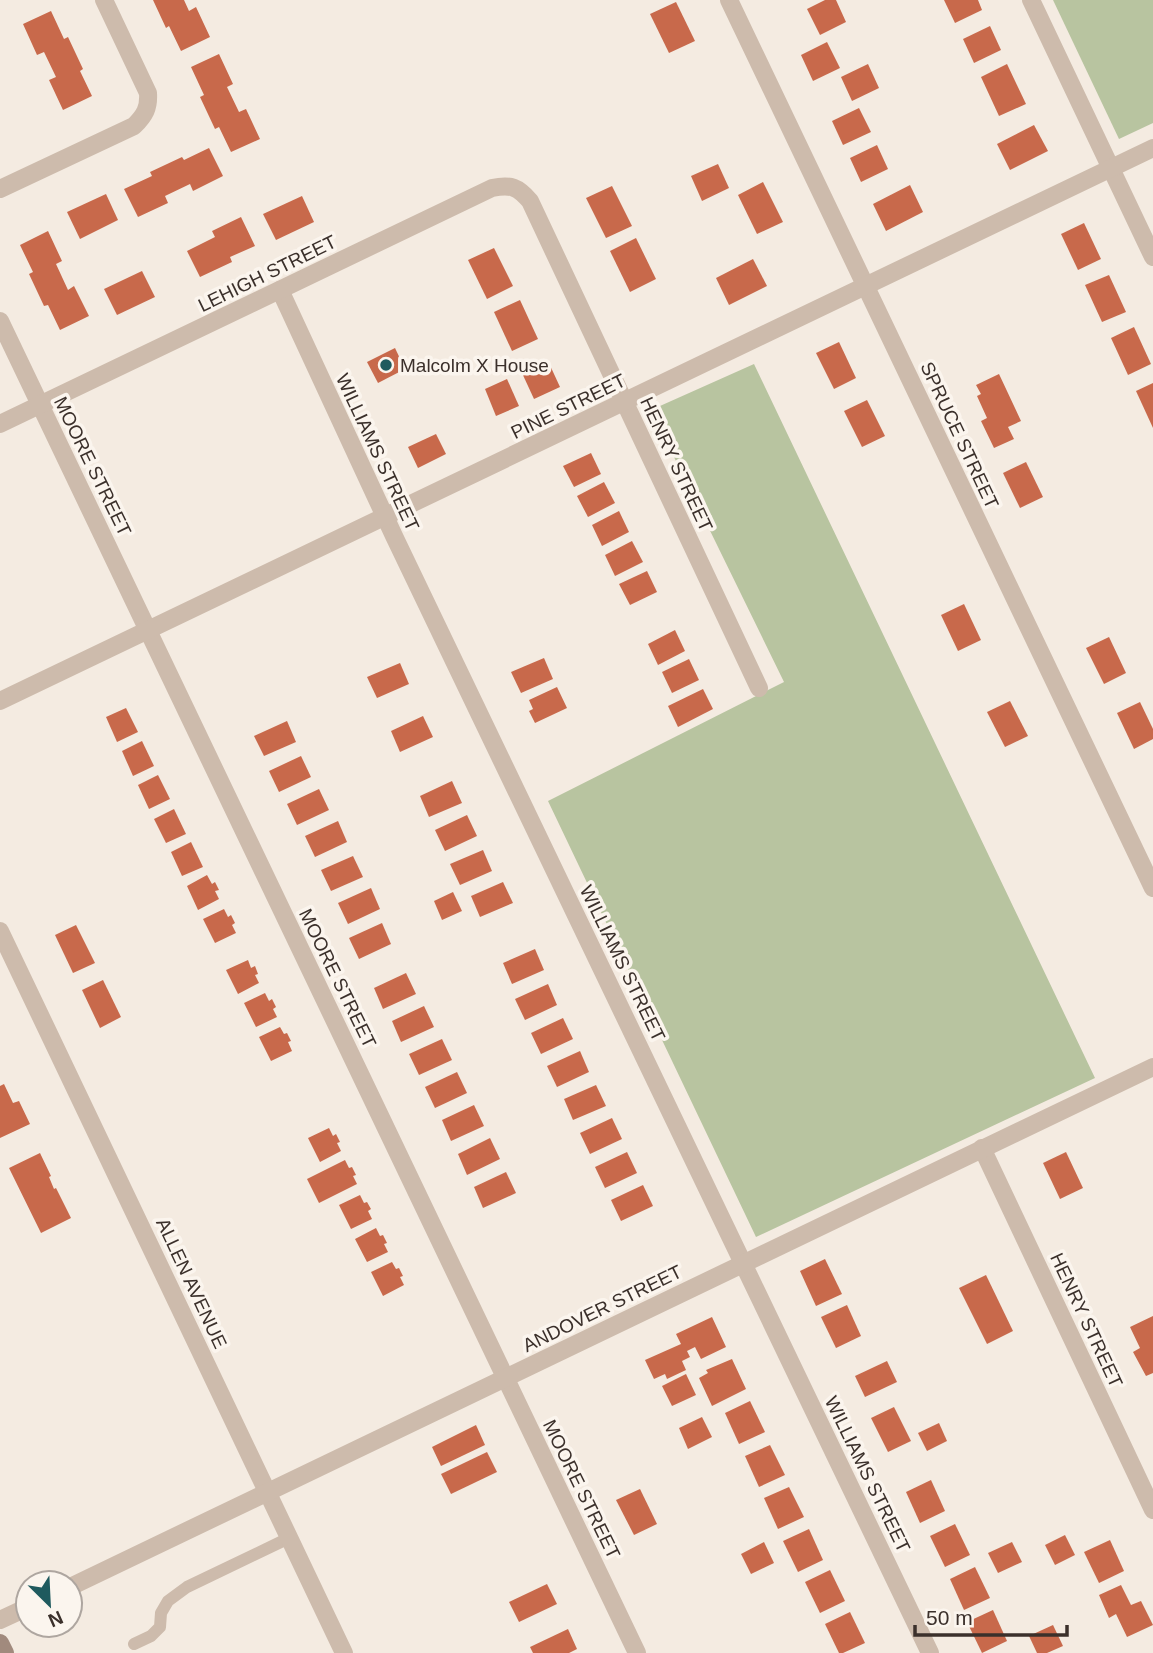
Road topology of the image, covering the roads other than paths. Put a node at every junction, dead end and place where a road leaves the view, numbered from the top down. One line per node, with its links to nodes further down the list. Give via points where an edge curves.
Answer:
1 (104, 0): 7 (street, via 148,93 144,116 134,125)
2 (729, 0): 9 (street, SPRUCE STREET)
3 (1031, 0): 5 (street)
4 (1153, 148): 5 (street, PINE STREET)
5 (1111, 168): 8 (street); 9 (street, PINE STREET)
6 (513, 187): 10 (street, LEHIGH STREET, via 492,188); 12 (street, HENRY STREET, via 530,201)
7 (0, 189)
8 (1153, 257)
9 (866, 286): 12 (street, PINE STREET); 19 (street, SPRUCE STREET)
10 (280, 290): 13 (street, LEHIGH STREET); 15 (street, WILLIAMS STREET)
11 (0, 321): 13 (street, MOORE STREET)
12 (625, 402): 15 (street, PINE STREET); 17 (street, HENRY STREET)
13 (41, 404): 14 (street, LEHIGH STREET); 16 (street, MOORE STREET)
14 (0, 424)
15 (385, 517): 16 (street, PINE STREET); 23 (street, WILLIAMS STREET)
16 (148, 630): 18 (street, PINE STREET); 24 (street, MOORE STREET)
17 (759, 688)
18 (0, 701)
19 (1153, 888)
20 (0, 931): 25 (street, ALLEN AVENUE)
21 (1153, 1067): 22 (street, ANDOVER STREET)
22 (982, 1148): 23 (street, ANDOVER STREET); 26 (street, HENRY STREET)
23 (744, 1263): 24 (street, ANDOVER STREET); 34 (street, WILLIAMS STREET)
24 (506, 1378): 25 (street, ANDOVER STREET); 33 (street, MOORE STREET)
25 (267, 1492): 27 (street, ALLEN AVENUE); 28 (street, ANDOVER STREET)
26 (1153, 1510)
27 (289, 1538): 30 (lane, via 187,1587 168,1601 160,1627); 32 (street, ALLEN AVENUE)
28 (84, 1580)
29 (0, 1643): 31 (main road)
30 (134, 1644)
31 (5, 1653)
32 (344, 1653)
33 (637, 1653)
34 (930, 1653)

